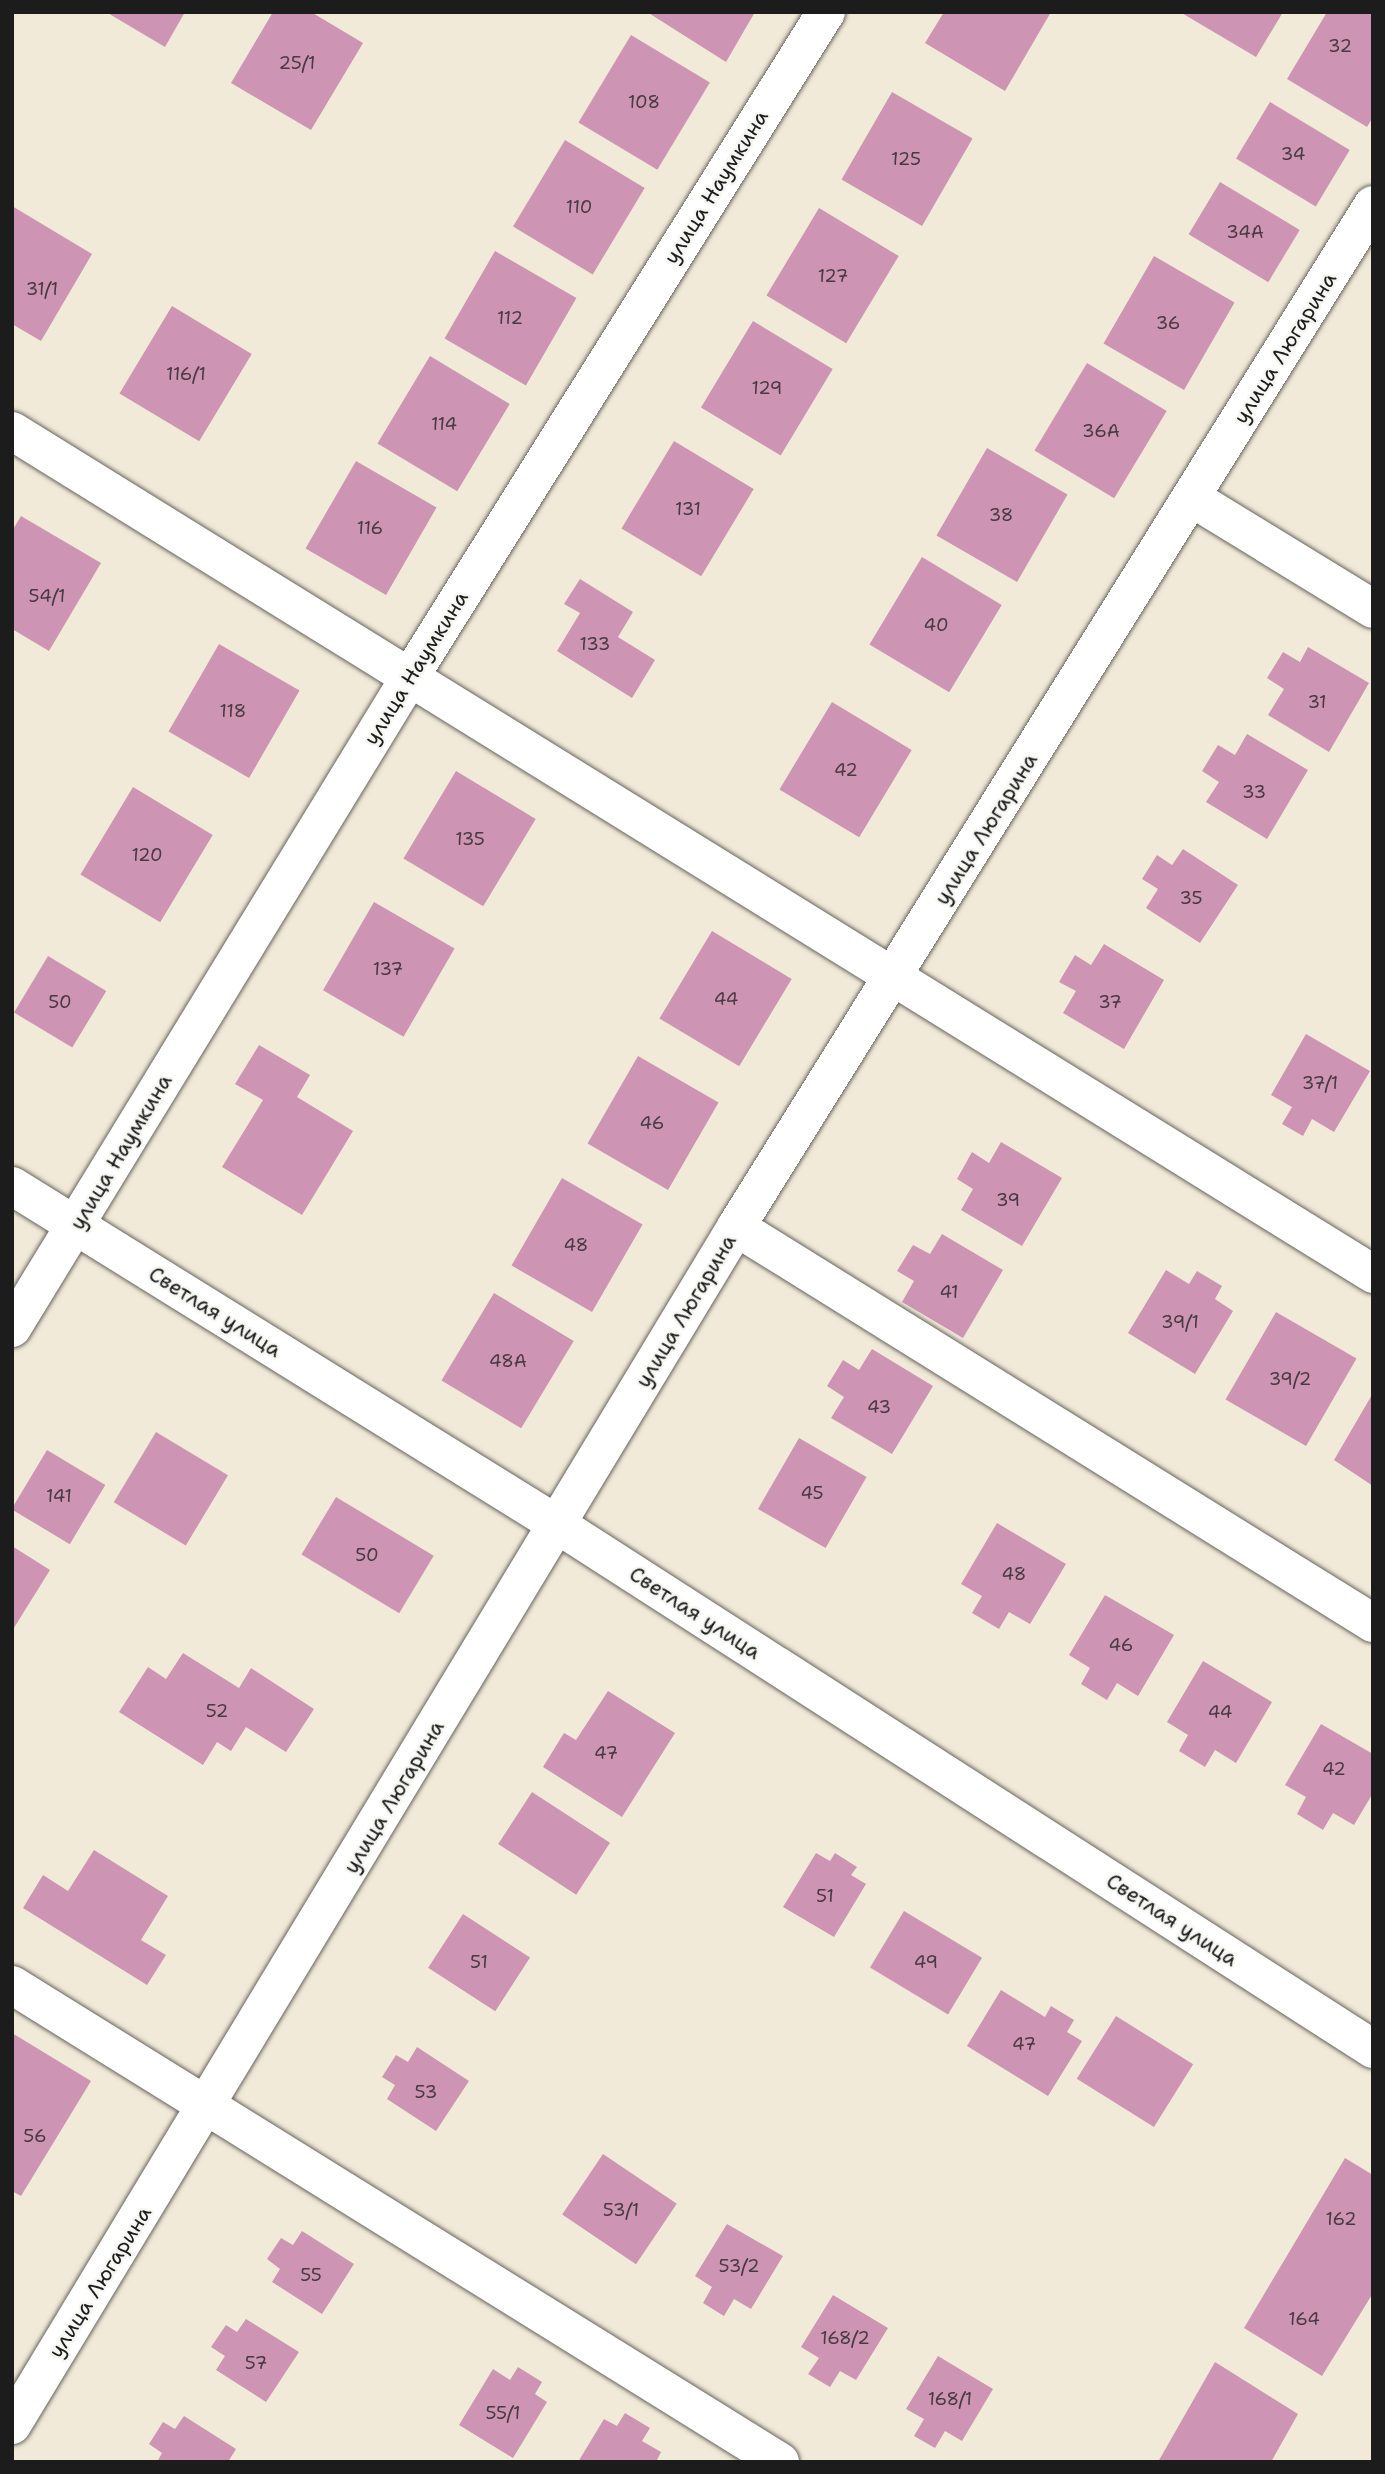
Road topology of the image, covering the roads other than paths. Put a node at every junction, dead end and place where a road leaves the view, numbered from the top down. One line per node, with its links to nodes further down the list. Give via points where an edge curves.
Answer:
1 (826, 12): 6 (street, улица Наумкина)
2 (1373, 205): 4 (street, улица Люгарина)
3 (12, 431): 6 (street)
4 (1192, 498): 5 (street); 7 (street, улица Люгарина)
5 (1373, 609)
6 (408, 680): 7 (street); 9 (street, улица Наумкина)
7 (894, 977): 10 (street, улица Люгарина); 11 (street)
8 (12, 1186): 9 (street, Светлая улица)
9 (76, 1226): 12 (street, улица Наумкина); 13 (street, Светлая улица)
10 (736, 1227): 13 (street, улица Люгарина); 14 (street)
11 (1373, 1274)
12 (12, 1328)
13 (558, 1525): 16 (street, Светлая улица); 17 (street, улица Люгарина)
14 (1373, 1623)
15 (12, 1985): 17 (street)
16 (1373, 2049)
17 (206, 2109): 18 (street, улица Люгарина); 19 (street)
18 (12, 2425)
19 (780, 2462)

